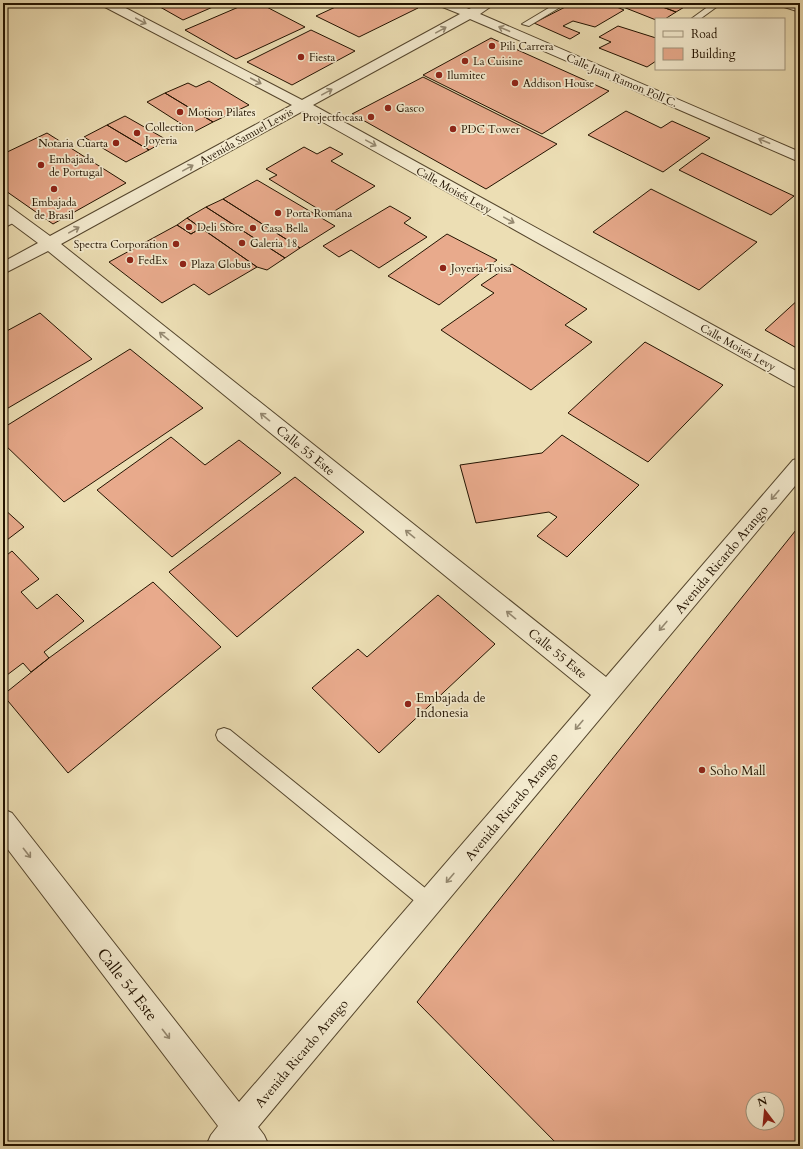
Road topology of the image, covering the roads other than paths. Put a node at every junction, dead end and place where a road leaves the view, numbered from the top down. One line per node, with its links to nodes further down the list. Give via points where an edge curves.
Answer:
1 (106, 3): 11 (street, Calle Moisés Levy, one-way to 11)
2 (444, 3): 8 (street, Calle Juan Ramon Poll C.)
3 (490, 3): 8 (street, Avenida Samuel Lewis)
4 (563, 3): 10 (lane)
5 (718, 3): 9 (lane)
6 (785, 3): 7 (street)
7 (800, 8)
8 (470, 14): 11 (street, Avenida Samuel Lewis, one-way to 8); 12 (street, Calle Juan Ramon Poll C., one-way to 8)
9 (696, 18)
10 (526, 24)
11 (302, 106): 14 (street, Avenida Samuel Lewis, one-way to 11); 16 (street, Calle Moisés Levy, one-way to 16)
12 (800, 157)
13 (7, 217): 14 (street, Calle 55 Este)
14 (50, 244): 15 (street, Avenida Samuel Lewis); 18 (street, Calle 55 Este, one-way to 14)
15 (3, 269)
16 (800, 381)
17 (800, 466): 18 (street, Avenida Ricardo Arango, one-way to 18)
18 (607, 693): 21 (street, Avenida Ricardo Arango, one-way to 21)
19 (224, 735): 21 (lane)
20 (3, 822): 22 (street, Calle 54 Este, one-way to 22)
21 (430, 902): 22 (street, Avenida Ricardo Arango)
22 (238, 1140)

